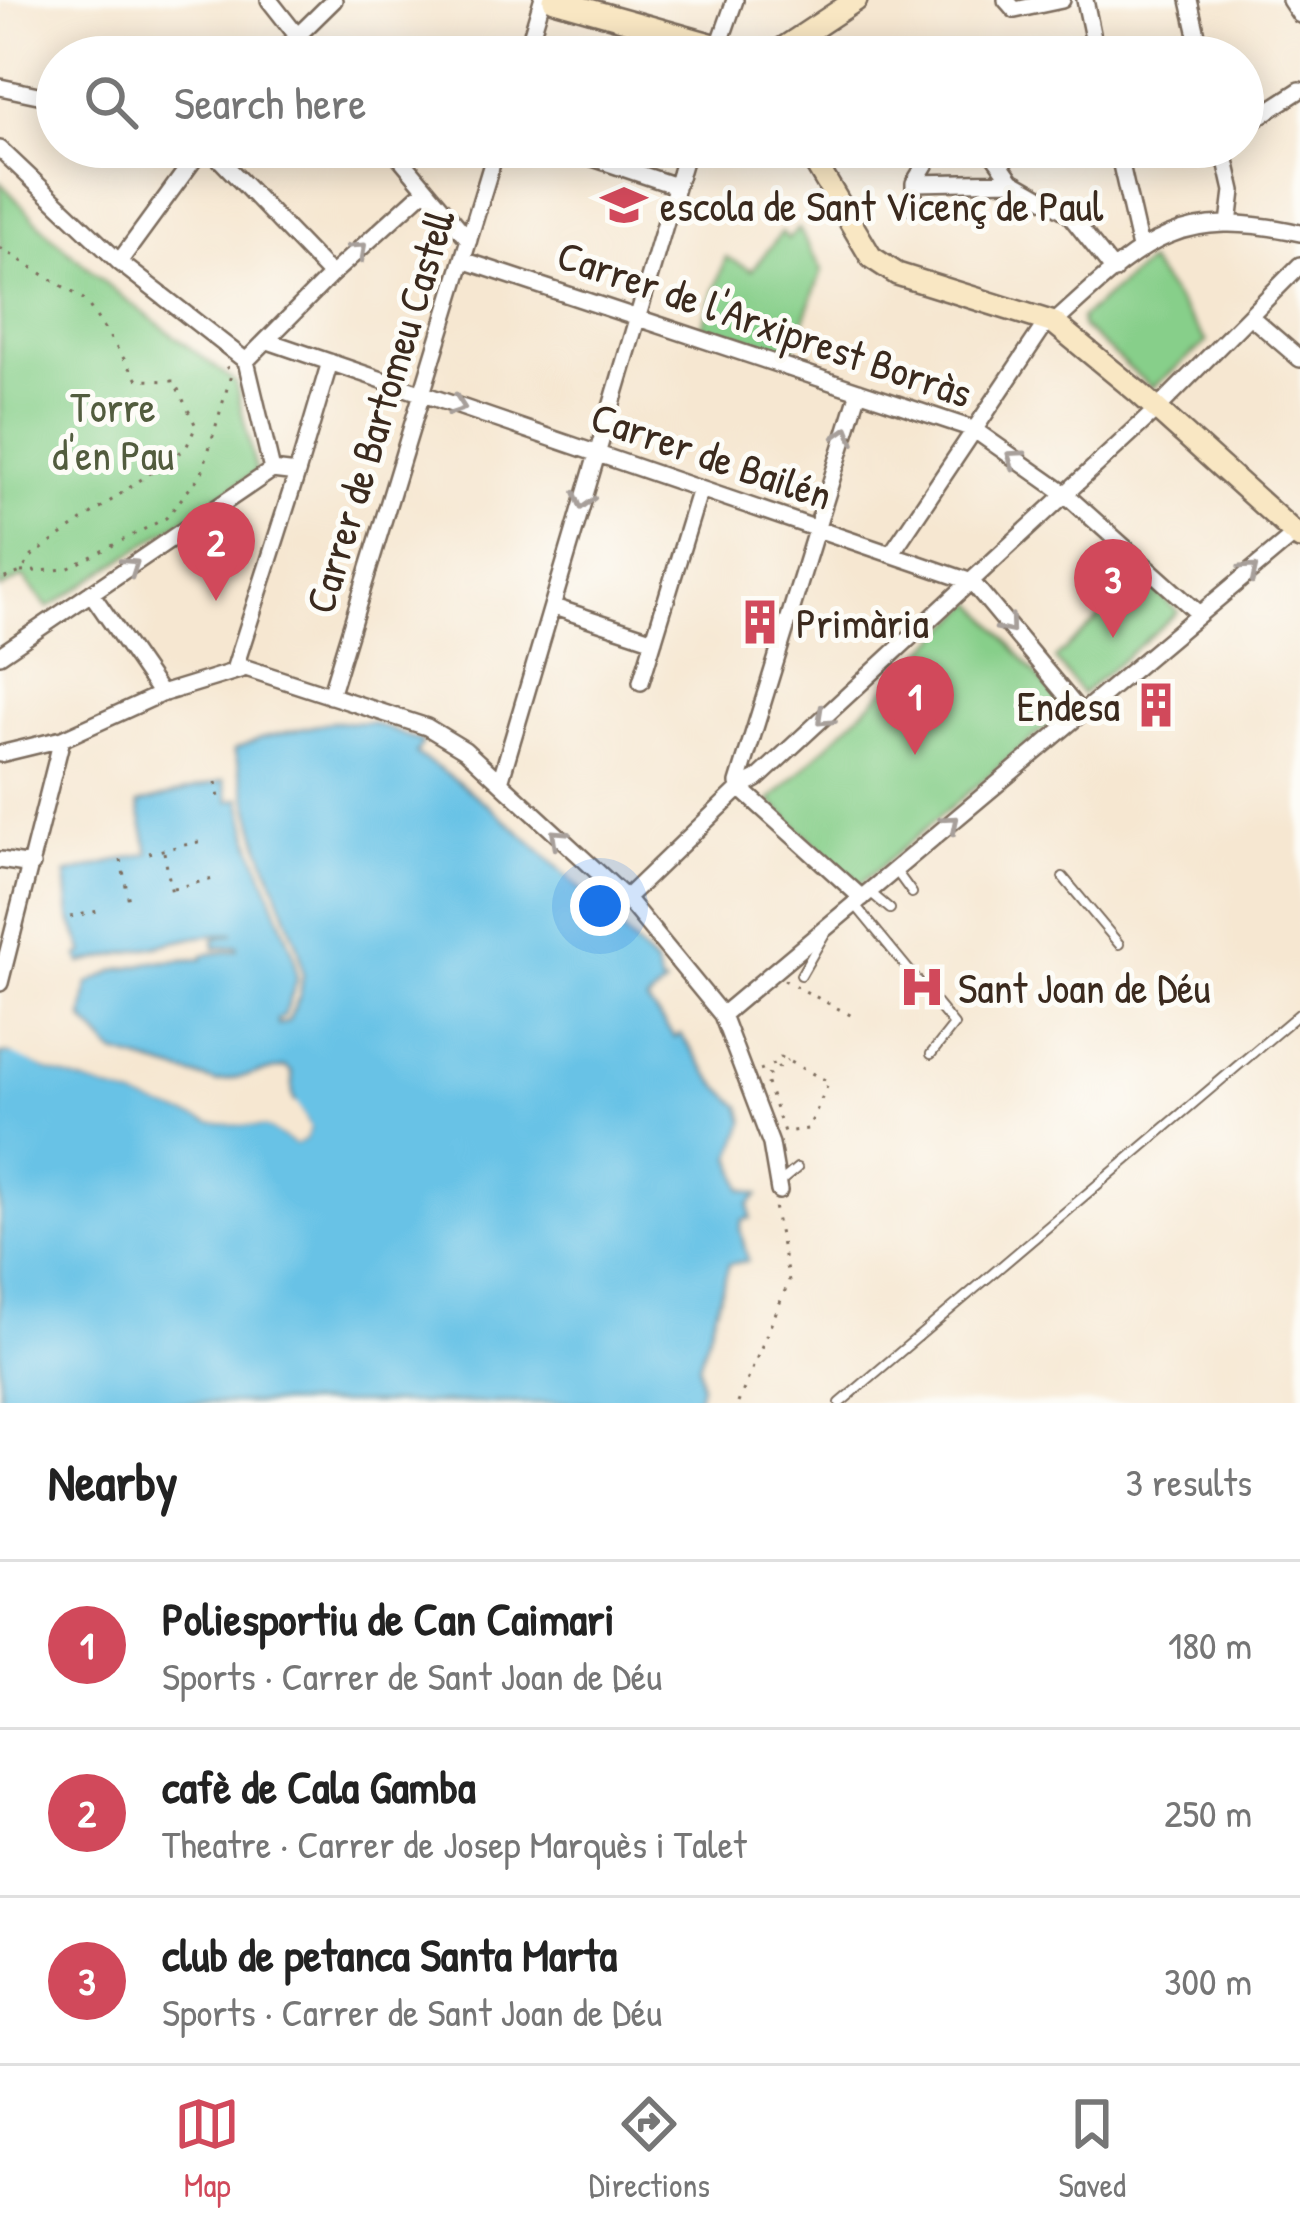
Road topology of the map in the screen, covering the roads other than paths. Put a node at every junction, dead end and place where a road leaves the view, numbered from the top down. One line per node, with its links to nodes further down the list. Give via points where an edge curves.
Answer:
1 (268, 0): 13 (street)
2 (334, 0): 14 (street)
3 (542, 0): 15 (street)
4 (554, 0): 16 (street)
5 (735, 0): 17 (street)
6 (856, 0): 18 (street)
7 (1006, 0): 8 (street, via 1015,10)
8 (1062, 0)
9 (1084, 0): 19 (street)
10 (1189, 0): 20 (street)
11 (1290, 0): 12 (street)
12 (1300, 14)
13 (295, 36)
14 (297, 36)
15 (531, 36)
16 (665, 36)
17 (723, 36)
18 (802, 36)
19 (1092, 36)
20 (1197, 36)
21 (0, 87): 23 (street)
22 (1300, 90): 24 (street)
23 (36, 95)
24 (1264, 114)
25 (0, 149): 47 (street)
26 (189, 168): 47 (street)
27 (226, 168): 50 (street)
28 (408, 168): 40 (street)
29 (491, 168): 44 (street, Carrer de Bartomeu Castell)
30 (622, 168): 39 (street)
31 (682, 168): 39 (street)
32 (818, 168): 53 (street, via 871,257 897,274)
33 (924, 168): 38 (street)
34 (1003, 168): 37 (street)
35 (1122, 168): 45 (street)
36 (1228, 168): 42 (street)
37 (1012, 181): 38 (street); 49 (street, via 1068,213)
38 (914, 183): 41 (street)
39 (676, 186): 52 (street)
40 (426, 189): 44 (street); 50 (street, one-way to 40)
41 (914, 208)
42 (1229, 224): 43 (street); 45 (street, via 1177,230)
43 (1300, 232)
44 (469, 240): 46 (street, Carrer de Bartomeu Castell)
45 (1140, 248): 49 (street)
46 (463, 260): 52 (street, Carrer de l'Arxiprest Borràs); 59 (street, Carrer de Bartomeu Castell)
47 (119, 262): 55 (street)
48 (1300, 266): 51 (street)
49 (1114, 271): 53 (street)
50 (332, 275): 54 (street)
51 (1250, 316): 56 (street); 60 (street)
52 (637, 317): 58 (street, Carrer de l'Arxiprest Borràs); 62 (street)
53 (1051, 322): 60 (street); 61 (street)
54 (268, 341): 55 (street); 57 (street, Carrer de Bailén)
55 (240, 356): 63 (street)
56 (1300, 359)
57 (330, 362): 59 (street, Carrer de Bailén); 64 (street)
58 (859, 391): 61 (street, Carrer de l'Arxiprest Borràs); 67 (street, one-way to 58)
59 (422, 394): 62 (street, Carrer de Bailén, one-way to 62); 79 (street, Carrer de Bartomeu Castell)
60 (1156, 410): 66 (street); 68 (street)
61 (973, 429): 66 (street, Carrer de l'Arxiprest Borràs, one-way to 61); 69 (street)
62 (597, 454): 65 (street, Carrer de Bailén); 72 (street, one-way to 72)
63 (272, 470): 64 (street); 71 (street, one-way to 63)
64 (297, 472): 76 (street)
65 (700, 489): 67 (street, Carrer de Bailén); 74 (street)
66 (1064, 494): 70 (street); 73 (street, Carrer de l'Arxiprest Borràs)
67 (816, 529): 69 (street, Carrer de Bailén); 84 (street)
68 (1297, 536): 73 (street, one-way to 68)
69 (891, 554): 70 (street, Carrer de Bailén)
70 (972, 582): 80 (street, one-way to 80); 84 (street, one-way to 84)
71 (91, 593): 75 (street); 78 (street)
72 (554, 607): 74 (street); 83 (street)
73 (1199, 614): 80 (street)
74 (654, 640): 77 (street)
75 (0, 656)
76 (234, 670): 78 (street); 79 (street)
77 (641, 682)
78 (161, 694): 81 (street)
79 (330, 696): 83 (street, via 427,727)
80 (1081, 713): 87 (street, one-way to 80)
81 (62, 739): 82 (street); 86 (street)
82 (0, 754)
83 (500, 782): 90 (street, one-way to 83)
84 (740, 788): 90 (street); 91 (street)
85 (0, 860): 86 (street)
86 (32, 865): 95 (street)
87 (895, 870): 89 (lane); 91 (street)
88 (1063, 877): 94 (lane)
89 (912, 893)
90 (626, 898): 99 (street)
91 (862, 898): 92 (lane); 93 (street); 100 (lane, via 954,1024)
92 (890, 908)
93 (829, 926): 96 (lane); 99 (street)
94 (1119, 944)
95 (3, 955): 97 (street)
96 (801, 975)
97 (0, 983)
98 (1300, 1013): 103 (lane)
99 (722, 1015): 102 (street, via 771,1144)
100 (931, 1054)
101 (797, 1168): 102 (lane)
102 (777, 1192)
103 (840, 1403)

